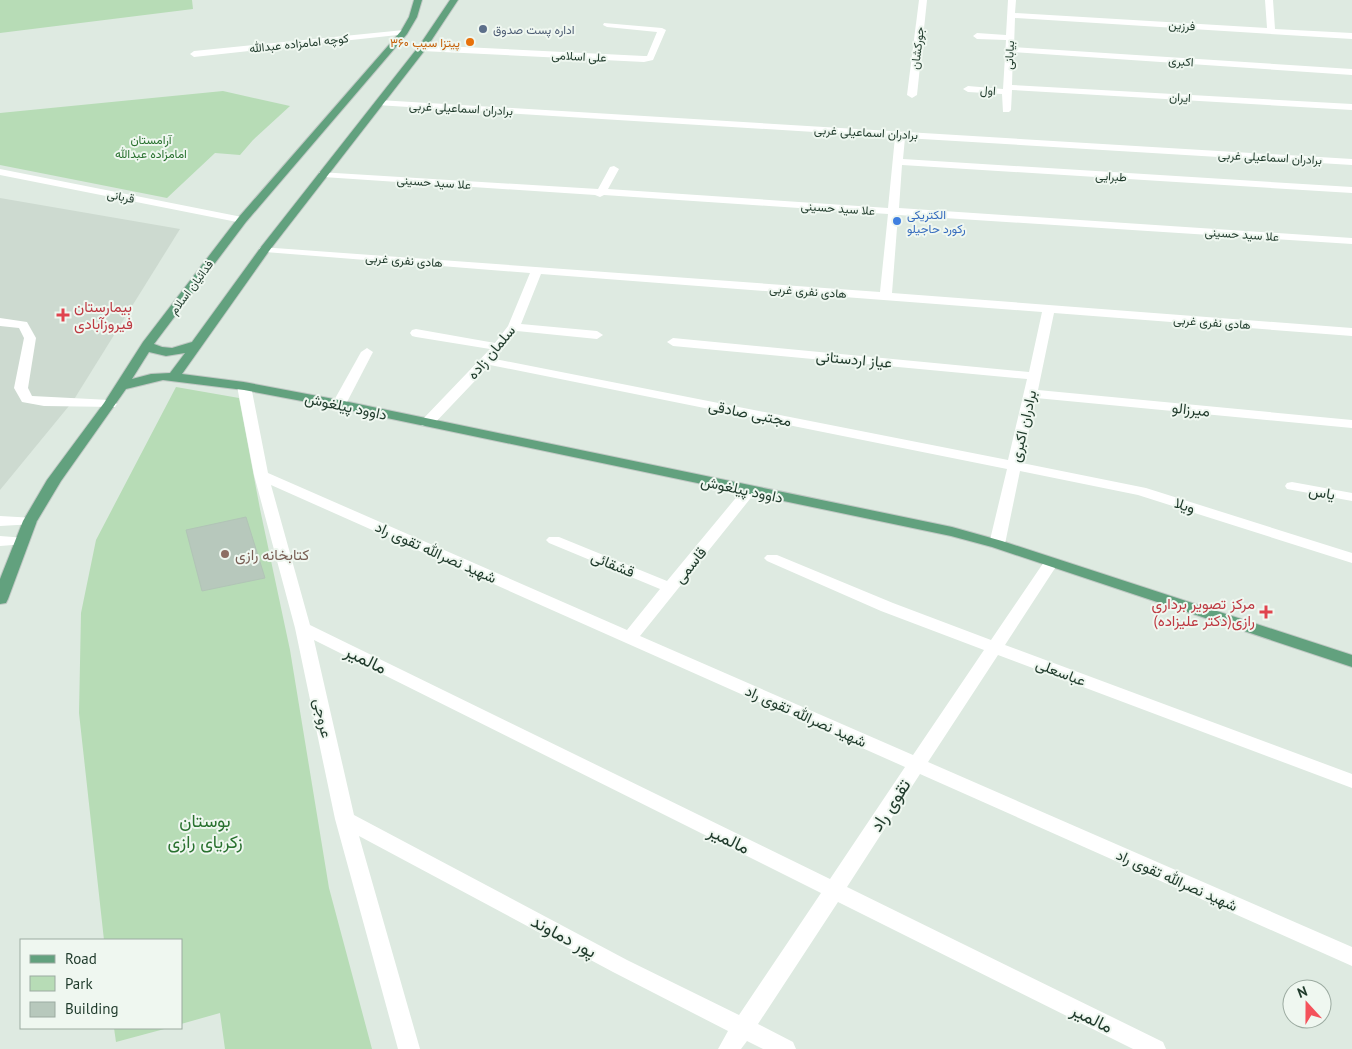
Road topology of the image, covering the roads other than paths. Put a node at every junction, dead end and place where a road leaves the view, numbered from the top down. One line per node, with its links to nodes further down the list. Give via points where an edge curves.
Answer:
1 (418, 0): 9 (main road, فدائیان اسلام)
2 (454, 0): 13 (main road)
3 (923, 0): 19 (street, جورکشان)
4 (1012, 0): 6 (street, بیابانی)
5 (1269, 0): 8 (street)
6 (1011, 15): 8 (street, فرزین); 12 (street, بیابانی)
7 (607, 25): 13 (street, علی اسلامی, via 662,30 648,59)
8 (1271, 31): 11 (street, فرزین)
9 (404, 32): 15 (street, کوچه امامزاده عبدالله); 32 (main road, فدائیان اسلام)
10 (977, 36): 12 (street)
11 (1352, 36)
12 (1010, 38): 14 (street, بیابانی)
13 (422, 48): 20 (main road)
14 (1010, 50): 16 (street, اکبری); 18 (street, بیابانی)
15 (194, 54)
16 (1352, 72)
17 (968, 89): 18 (street, اول)
18 (1007, 89): 21 (street, ایران); 22 (street, بیابانی)
19 (912, 95)
20 (379, 103): 23 (street, برادران اسماعیلی غربی); 28 (main road)
21 (1352, 107)
22 (1006, 110)
23 (900, 134): 24 (street); 25 (street, برادران اسماعیلی غربی)
24 (899, 162): 29 (street, طبرایی); 31 (street)
25 (1352, 162)
26 (614, 169): 30 (street)
27 (0, 172): 32 (street, قربانی)
28 (323, 174): 30 (street, علا سید حسینی); 34 (main road)
29 (1352, 190)
30 (600, 194): 31 (street, علا سید حسینی)
31 (893, 212): 33 (street, علا سید حسینی); 36 (street)
32 (242, 220): 44 (main road, فدائیان اسلام)
33 (1352, 241)
34 (264, 249): 35 (street, هادی نفری غربی); 45 (main road)
35 (537, 270): 36 (street, هادی نفری غربی); 39 (street, سلمان زاده)
36 (886, 296): 37 (street, هادی نفری غربی)
37 (1050, 309): 40 (street, هادی نفری غربی); 49 (street, برادران اکبری)
38 (0, 322): 54 (street, via 23,325 30,338 21,388 27,399)
39 (514, 327): 42 (street); 46 (street, سلمان زاده)
40 (1352, 332)
41 (416, 333): 46 (street)
42 (597, 335)
43 (673, 342): 49 (street, عیاز اردستانی)
44 (147, 344): 45 (main road, via 155,350 167,352); 52 (main road, فدائیان اسلام)
45 (197, 344): 50 (main road)
46 (498, 347): 48 (street, سلمان زاده)
47 (367, 352): 55 (street)
48 (486, 361): 56 (street, سلمان زاده); 58 (street, مجتبی صادقی)
49 (1034, 376): 53 (street, برادران اکبری)
50 (174, 377): 51 (main road, داوود پیلغوش); 52 (main road, داوود پیلغوش, via 151,378)
51 (244, 386): 55 (main road, داوود پیلغوش); 59 (street, عروجی)
52 (120, 387): 54 (main road, فدائیان اسلام)
53 (1030, 393): 57 (street, میرزالو); 58 (street, برادران اکبری)
54 (110, 404): 64 (main road, فدائیان اسلام, via 54,480)
55 (339, 404): 56 (main road, داوود پیلغوش)
56 (427, 423): 61 (main road, داوود پیلغوش)
57 (1352, 424)
58 (1014, 466): 68 (street, برادران اکبری); 70 (street, ویلا, via 1141,491)
59 (261, 475): 74 (street, عروجی); 75 (street, شهید نصرالله تقوی راد)
60 (1292, 486): 62 (street, یاس)
61 (749, 491): 68 (main road, داوود پیلغوش); 72 (street, قاسمی)
62 (1352, 497)
63 (0, 521): 64 (street)
64 (30, 521): 67 (main road, فدائیان اسلام)
65 (554, 540): 72 (street, قشقائی)
66 (0, 541): 67 (street)
67 (21, 541): 73 (main road, فدائیان اسلام)
68 (997, 544): 71 (main road, داوود پیلغوش)
69 (772, 558): 76 (street, عباسعلی, via 887,607)
70 (1352, 558)
71 (1051, 562): 76 (street, تقوی راد); 77 (main road, داوود پیلغوش)
72 (671, 588): 75 (street, قاسمی)
73 (0, 600)
74 (303, 628): 80 (street, عروجی); 81 (street, مالمیر)
75 (629, 638): 78 (street, شهید نصرالله تقوی راد)
76 (995, 647): 78 (street, تقوی راد); 79 (street, عباسعلی)
77 (1352, 661)
78 (917, 765): 81 (street, تقوی راد); 82 (street, شهید نصرالله تقوی راد)
79 (1352, 781)
80 (345, 819): 83 (street, پور دماوند, via 620,966); 84 (street, عروجی)
81 (834, 890): 83 (street, تقوی راد); 87 (street, مالمیر)
82 (1352, 957)
83 (743, 1027): 85 (street, تقوی راد); 86 (street, پور دماوند)
84 (409, 1049)
85 (729, 1049)
86 (785, 1049)
87 (1155, 1049)

